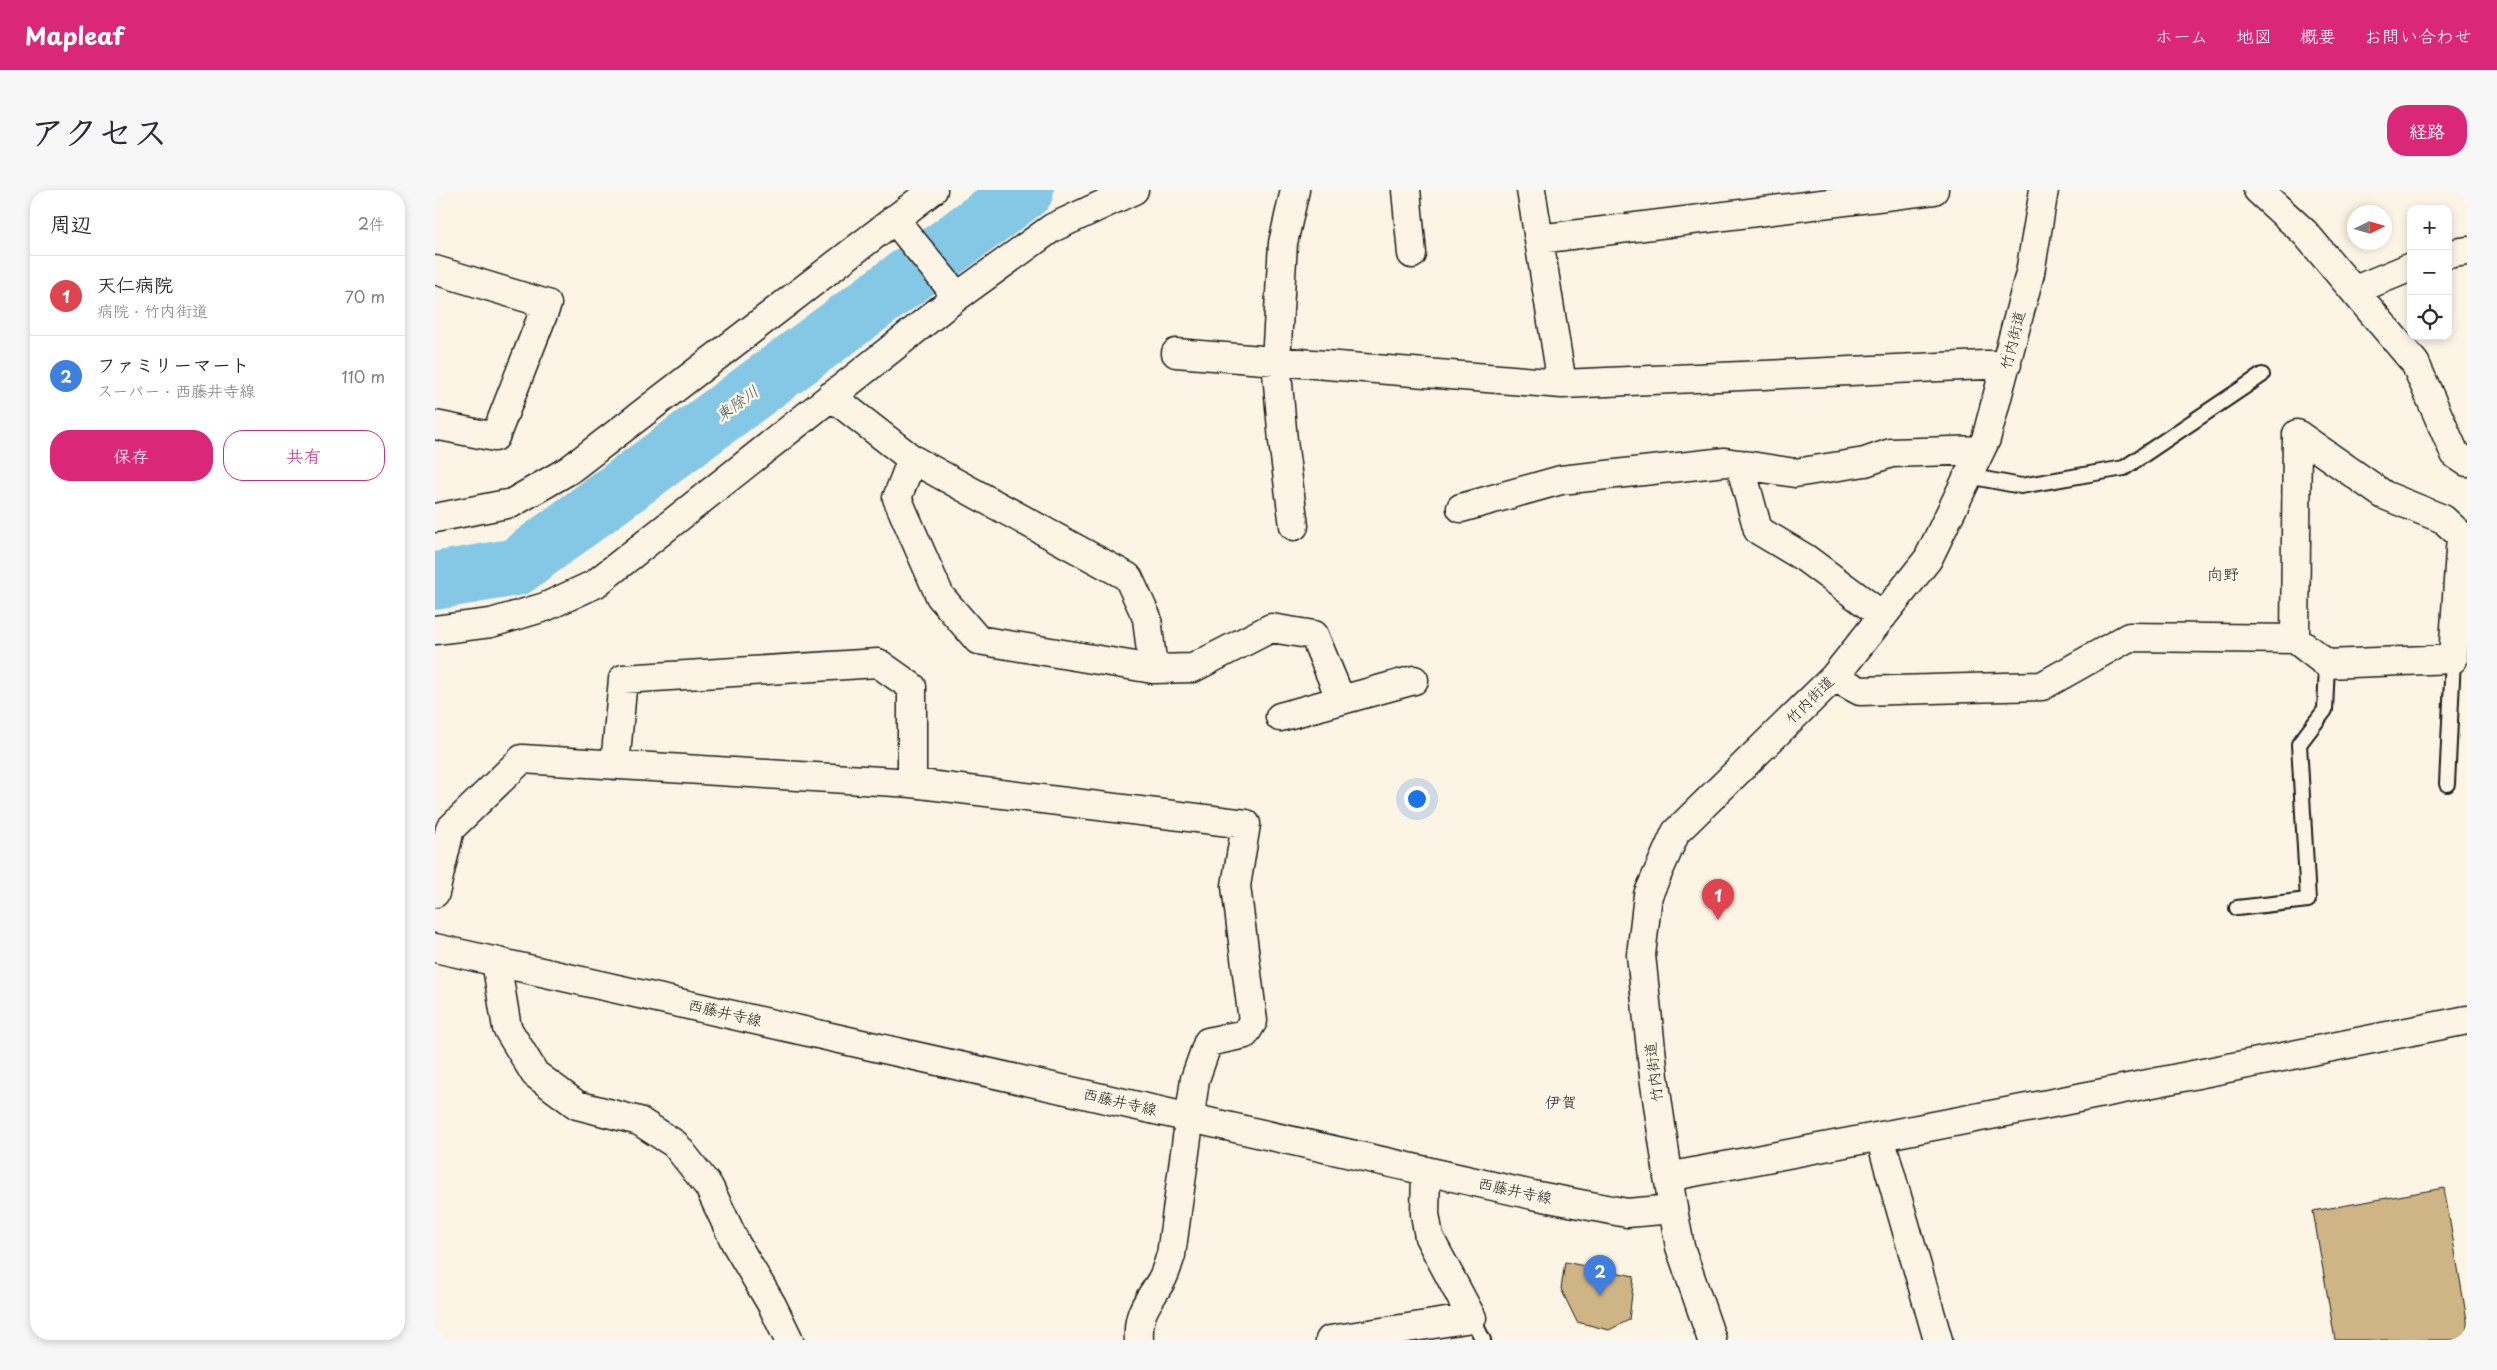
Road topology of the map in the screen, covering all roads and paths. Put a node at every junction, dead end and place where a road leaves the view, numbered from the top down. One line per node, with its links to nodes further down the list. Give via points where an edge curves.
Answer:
1 (933, 190): 9 (street)
2 (1134, 190): 17 (street, via 1052,228)
3 (1295, 190): 19 (street, via 1283,243)
4 (1406, 190): 12 (street)
5 (1531, 190): 10 (street)
6 (1934, 190): 10 (street)
7 (2044, 190): 20 (street, 竹内街道, via 2030,273)
8 (2258, 190): 16 (street, via 2305,233)
9 (899, 225): 17 (street); 31 (street, via 569,470 512,503)
10 (1539, 239): 22 (street)
11 (2467, 252): 13 (street)
12 (1412, 254)
13 (2452, 254)
14 (2407, 269): 16 (street)
15 (435, 270): 24 (street, via 547,304 495,436)
16 (2355, 290): 27 (street, via 2415,363 2455,454)
17 (951, 292): 23 (street)
18 (1176, 352): 19 (street)
19 (1276, 362): 22 (street); 32 (street)
20 (2007, 364): 22 (street); 25 (street, 竹内街道)
21 (2262, 375): 29 (lane, via 2124,468 2021,486)
22 (1562, 384)
23 (831, 396): 26 (street); 35 (street, via 595,584 545,607 500,620)
24 (435, 425)
25 (1980, 450): 28 (street, via 1891,453 1865,462 1795,473); 29 (street, 竹内街道)
26 (912, 459): 39 (street, via 1128,578 1147,618); 39 (street, via 897,498 940,596 978,640)
27 (2467, 462)
28 (1740, 464): 30 (street, via 1725,462 1561,480); 34 (street, via 1758,530 1805,558)
29 (1968, 476): 34 (street, 竹内街道, via 1928,559)
30 (1461, 508)
31 (435, 518)
32 (1294, 526)
33 (2464, 538): 36 (street, via 2443,519 2384,495 2297,434); 37 (street)
34 (1883, 616): 40 (street, 竹内街道)
35 (435, 630)
36 (2295, 639): 38 (street); 40 (street, via 2129,637 2042,686 1860,691)
37 (2453, 659): 38 (street); 46 (lane)
38 (2327, 664): 48 (lane, via 2325,710 2299,744 2307,900)
39 (1153, 668): 42 (street, via 1193,668 1271,628 1280,629 1314,635)
40 (1834, 677): 55 (street, 竹内街道, via 1675,832 1648,895 1641,956 1653,1078)
41 (1414, 680): 42 (street)
42 (1341, 700): 43 (street)
43 (1280, 717)
44 (615, 764): 45 (street); 45 (street, via 623,679 878,663 912,687); 47 (street, via 522,759 450,829)
45 (912, 783): 52 (street, via 1246,824 1236,886 1253,1020 1245,1034 1209,1042 1195,1079)
46 (2447, 784)
47 (435, 893)
48 (2237, 908)
49 (435, 948): 50 (street, 西藤井寺線)
50 (496, 962): 52 (street, 西藤井寺線); 58 (street, via 507,1028 535,1074 577,1105 639,1121 675,1144 709,1187)
51 (2467, 1020): 53 (street)
52 (1190, 1118): 54 (street, 西藤井寺線); 59 (street, via 1171,1255 1162,1280 1146,1302 1138,1326)
53 (1881, 1137): 55 (street); 62 (street)
54 (1426, 1171): 56 (street, 西藤井寺線, via 1627,1213); 57 (street, via 1425,1214 1429,1238)
55 (1668, 1178): 56 (street, 竹内街道)
56 (1673, 1209): 61 (street, via 1680,1247)
57 (1478, 1329): 60 (street)
58 (789, 1340)
59 (1139, 1340)
60 (1330, 1340)
61 (1712, 1340)
62 (1938, 1340)

